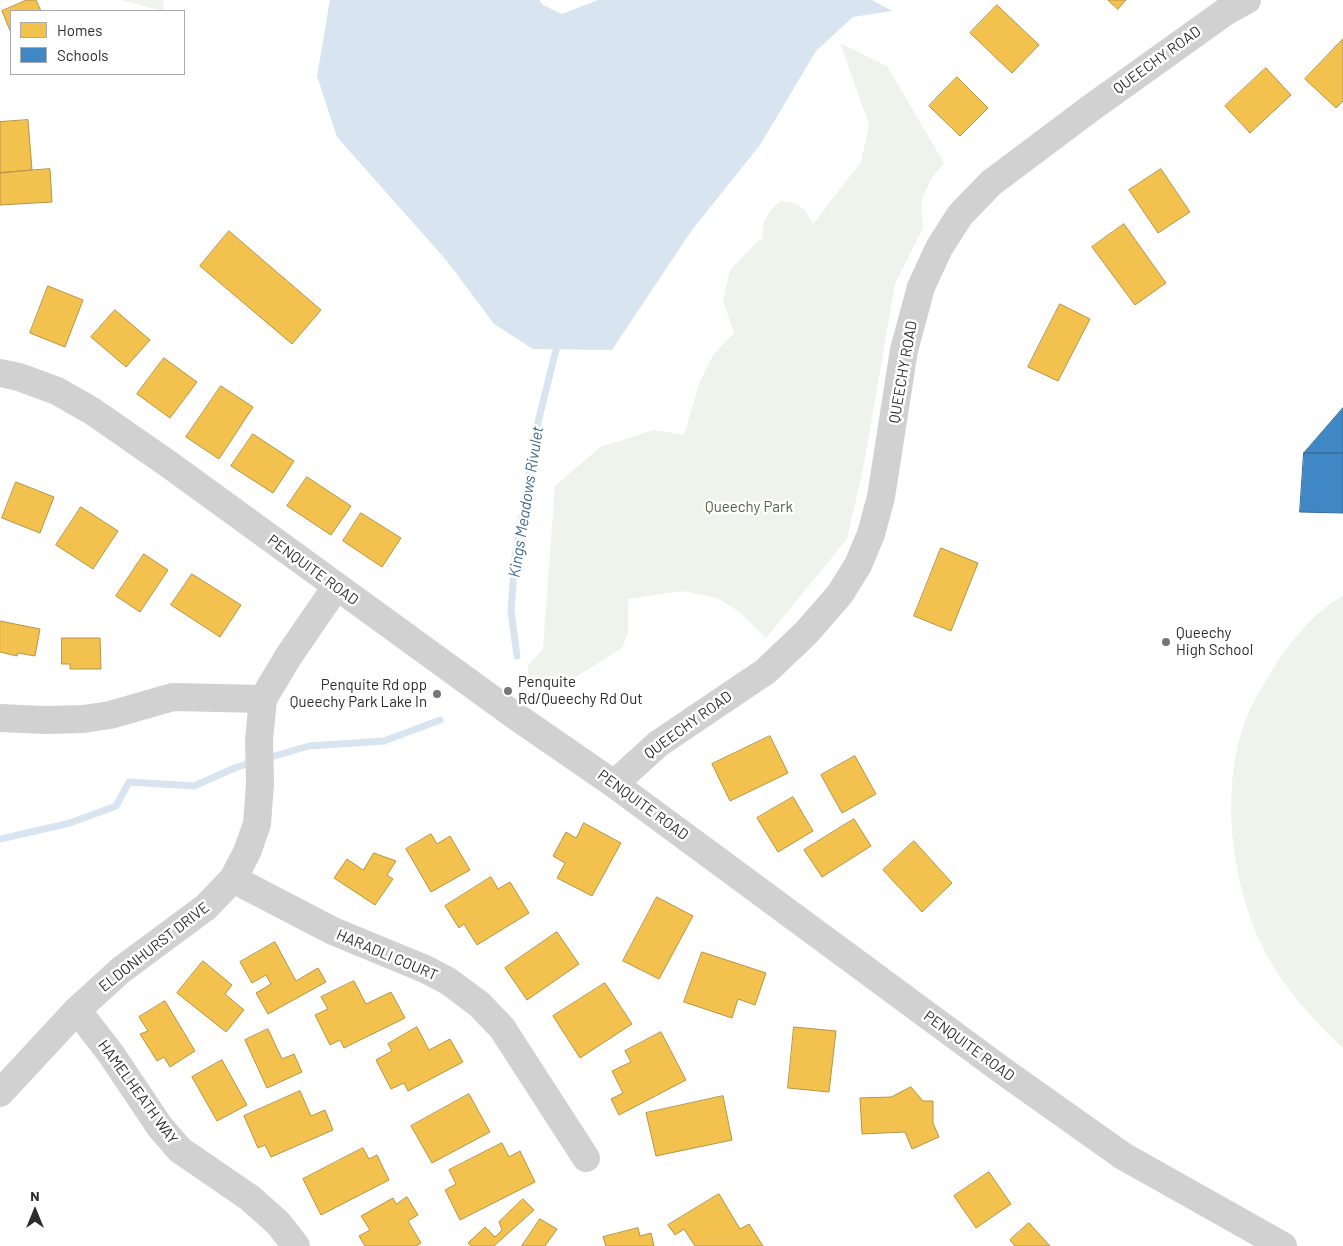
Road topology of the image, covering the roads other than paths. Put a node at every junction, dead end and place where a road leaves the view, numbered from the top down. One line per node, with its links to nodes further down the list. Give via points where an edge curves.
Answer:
1 (1247, 0): 6 (street, QUEECHY ROAD, via 1225,12 1090,108 991,183 960,215 939,248 921,287 904,350 881,497 858,565 840,594 806,633 766,670 658,744)
2 (0, 373): 3 (street, PENQUITE ROAD, via 57,391 92,411)
3 (336, 587): 4 (street, ELDONHURST DRIVE); 6 (street, PENQUITE ROAD)
4 (263, 699): 5 (street, via 173,697 84,719); 7 (street, ELDONHURST DRIVE, via 256,824)
5 (0, 718)
6 (614, 784): 12 (street, PENQUITE ROAD, via 1123,1156)
7 (233, 879): 8 (street, ELDONHURST DRIVE, via 206,908 121,970); 10 (street, HARADLI COURT, via 333,932 425,969 479,1004 502,1028)
8 (77, 1010): 9 (street, ELDONHURST DRIVE); 11 (street, HAMELHEATH WAY, via 180,1150 250,1198 278,1223)
9 (0, 1093)
10 (586, 1158)
11 (296, 1246)
12 (1283, 1246)

